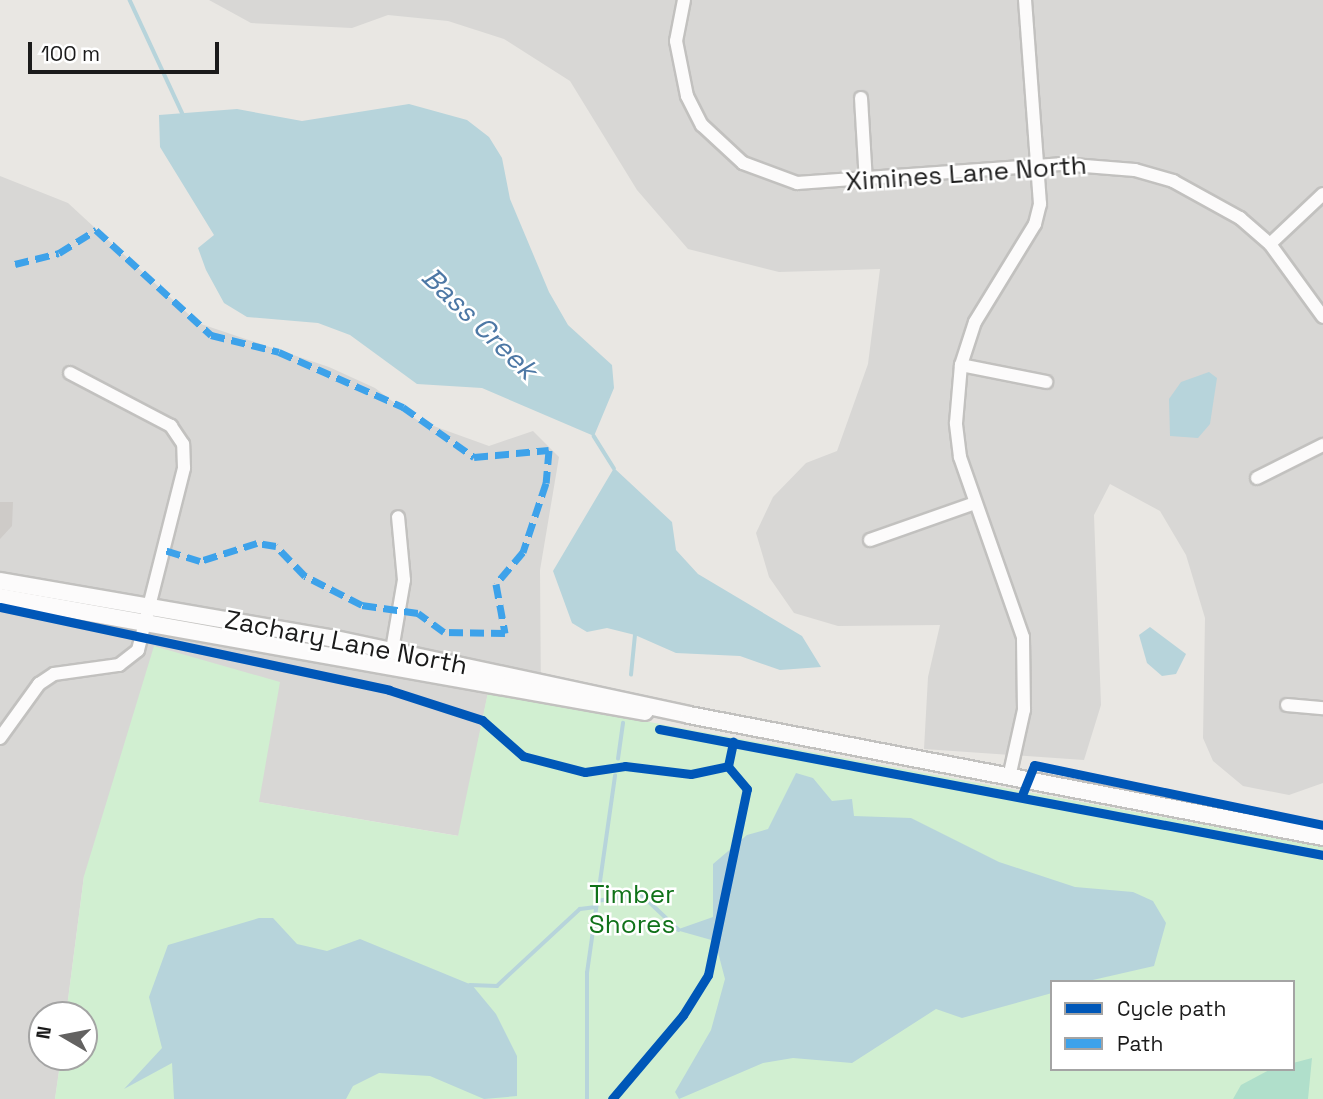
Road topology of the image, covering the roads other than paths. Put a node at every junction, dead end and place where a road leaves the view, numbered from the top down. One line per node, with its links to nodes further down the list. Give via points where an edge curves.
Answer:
1 (684, 0): 5 (street, Ximines Lane North, via 676,41 687,96 729,155 797,183)
2 (1025, 0): 4 (street)
3 (861, 98): 5 (street)
4 (1041, 166): 5 (street, Ximines Lane North); 7 (street, Ximines Lane North, via 1097,164 1173,181); 9 (street, via 1035,224 989,293)
5 (866, 181)
6 (1323, 194): 7 (street)
7 (1270, 244): 8 (street, Ximines Lane North)
8 (1323, 317)
9 (961, 365): 11 (street); 14 (street, via 956,423)
10 (70, 373): 19 (street, via 159,418 183,444 184,468)
11 (1046, 382)
12 (1323, 445): 13 (street, via 1287,468)
13 (1257, 478)
14 (975, 502): 16 (street); 26 (street, via 1026,659)
15 (398, 517): 21 (street, via 404,580)
16 (870, 540)
17 (0, 581): 19 (street, Zachary Lane North)
18 (0, 597): 20 (street, Zachary Lane North)
19 (150, 607): 20 (street); 21 (street, Zachary Lane North)
20 (146, 625): 24 (street, Zachary Lane North, via 484,687); 25 (street, via 127,661 68,670 39,684)
21 (391, 650): 24 (street, Zachary Lane North)
22 (1287, 705): 23 (street)
23 (1323, 708)
24 (689, 715): 26 (street, Zachary Lane North)
25 (0, 738)
26 (1010, 773): 27 (street, Zachary Lane North)
27 (1323, 837)

